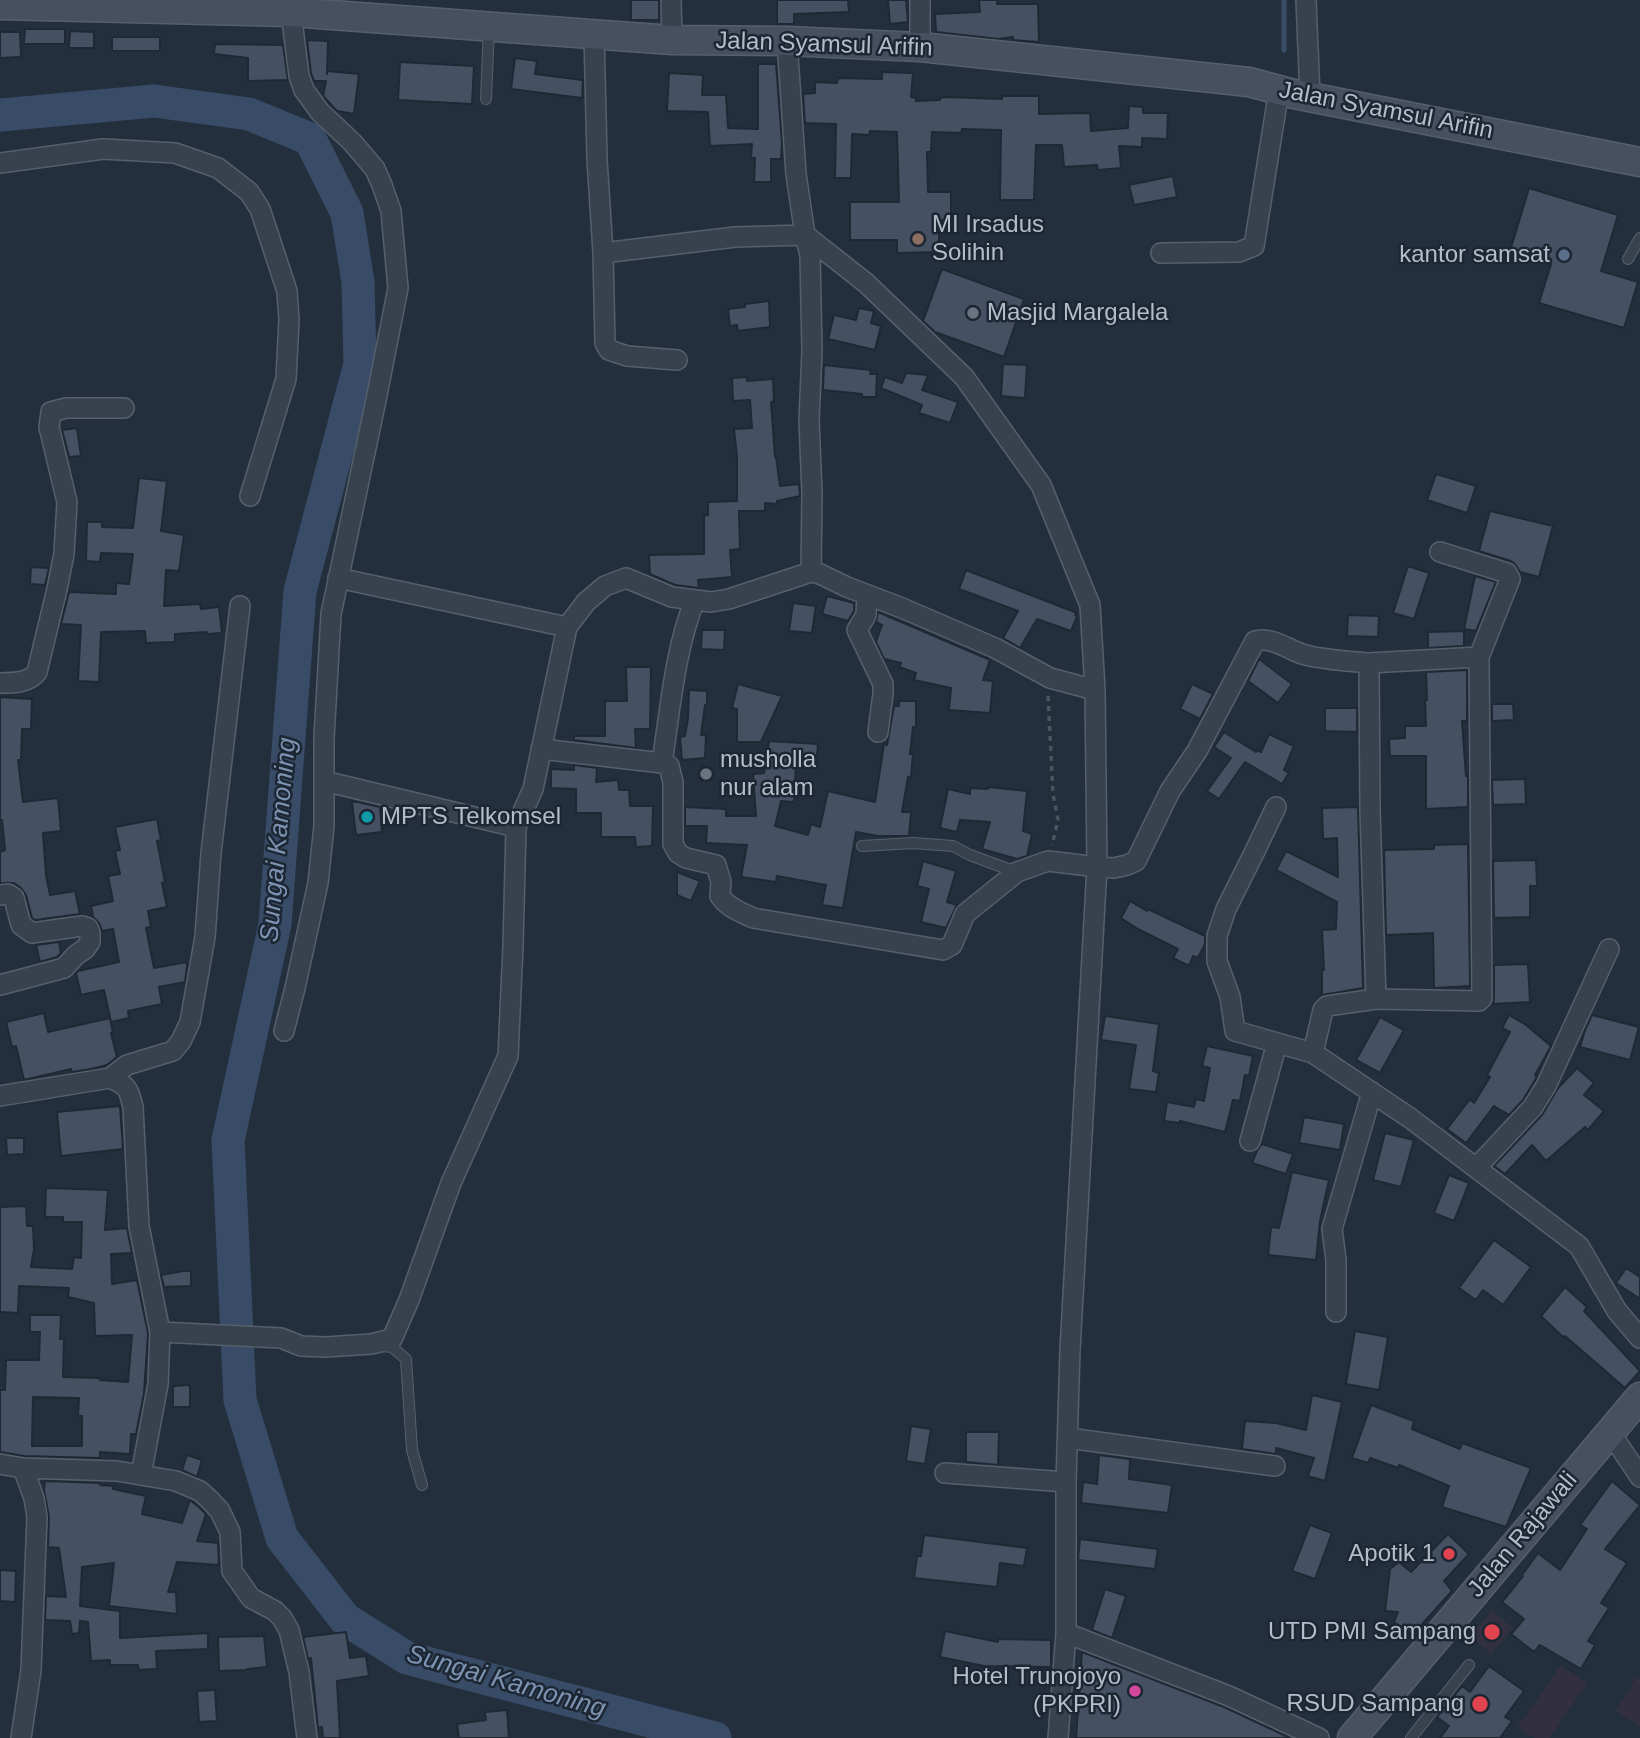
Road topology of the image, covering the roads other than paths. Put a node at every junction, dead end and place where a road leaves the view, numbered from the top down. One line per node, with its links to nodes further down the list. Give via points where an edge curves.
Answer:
1 (671, 0): 8 (street)
2 (920, 0): 10 (street)
3 (1306, 0): 12 (street)
4 (0, 5): 5 (main road, Jalan Syamsul Arifin)
5 (290, 12): 6 (main road, Jalan Syamsul Arifin); 26 (street, via 304,90 375,169 391,211 396,253 398,288)
6 (489, 27): 7 (main road, Jalan Syamsul Arifin); 13 (lane)
7 (594, 34): 8 (main road, Jalan Syamsul Arifin); 18 (street)
8 (672, 40): 9 (main road, Jalan Syamsul Arifin)
9 (787, 41): 10 (main road, Jalan Syamsul Arifin); 16 (street)
10 (920, 47): 11 (main road, Jalan Syamsul Arifin, via 1249,82)
11 (1279, 90): 12 (main road, Jalan Syamsul Arifin); 19 (street, via 1254,246 1240,252)
12 (1310, 96): 14 (main road, Jalan Syamsul Arifin)
13 (486, 99)
14 (1640, 162)
15 (0, 163): 23 (street, via 103,149 175,153 218,168 249,192 260,209 287,291 289,320 286,379)
16 (805, 235): 18 (street, via 735,237); 25 (street, via 810,255 813,352); 34 (street, via 866,283 964,377 1041,485 1090,605)
17 (1640, 238): 20 (lane)
18 (603, 253): 21 (street, via 608,350)
19 (1161, 253)
20 (1629, 259)
21 (677, 360)
22 (124, 408): 33 (street, via 51,412 49,427 67,502 58,589 37,671 24,681)
23 (250, 496)
24 (1440, 552): 31 (street, via 1498,569 1510,579)
25 (811, 572): 27 (street); 28 (street, via 729,599)
26 (338, 578): 30 (street); 38 (street, via 331,614)
27 (867, 595): 34 (street, via 995,648 1050,678); 35 (street, via 866,615 857,630 883,684)
28 (695, 600): 30 (street, via 672,597 626,578 605,586); 37 (street, via 682,643)
29 (240, 606): 51 (street, via 205,937 190,1022 173,1051 127,1065)
30 (567, 627): 36 (street)
31 (1479, 657): 32 (street); 47 (street, via 1482,998)
32 (1369, 663): 42 (street, via 1305,655 1270,641 1255,641 1136,861 1114,868); 47 (street)
33 (0, 683)
34 (1095, 690): 42 (street)
35 (878, 732)
36 (541, 749): 37 (street); 40 (street, via 533,789)
37 (662, 763): 43 (street, via 669,766 673,782 673,844 678,853 716,865 720,896 753,918 943,950 952,945 965,914)
38 (324, 781): 40 (street); 48 (street, via 318,883)
39 (1276, 807): 49 (street, via 1226,909 1216,950 1235,1031)
40 (516, 827): 59 (street, via 508,1056 452,1183 392,1339)
41 (862, 846): 43 (lane, via 953,846)
42 (1097, 867): 43 (street, via 1048,861); 62 (street)
43 (1017, 872)
44 (0, 895): 46 (street, via 14,898 21,925 32,933 82,926 90,933 85,949 64,968)
45 (1609, 948): 55 (street, via 1546,1086 1533,1107)
46 (0, 985)
47 (1376, 999): 50 (street, via 1327,1006)
48 (284, 1031)
49 (1277, 1042): 50 (street); 54 (street)
50 (1312, 1053): 52 (street)
51 (110, 1078): 53 (street); 57 (street, via 123,1083 133,1107 139,1226)
52 (1372, 1092): 55 (street); 56 (street, via 1332,1229)
53 (0, 1096)
54 (1250, 1141)
55 (1476, 1168): 58 (street, via 1579,1246 1617,1311)
56 (1336, 1312)
57 (160, 1332): 59 (street, via 281,1338 301,1346); 67 (street, via 158,1384)
58 (1640, 1338)
59 (371, 1344): 70 (lane, via 392,1347 405,1359 412,1450)
60 (1640, 1397): 61 (main road, Jalan Rajawali)
61 (1610, 1432): 68 (street); 77 (main road, Jalan Rajawali)
62 (1068, 1438): 64 (street); 69 (street)
63 (0, 1464): 65 (street)
64 (1275, 1466)
65 (23, 1468): 67 (street); 73 (street, via 37,1517 31,1670)
66 (944, 1473): 69 (street)
67 (141, 1475): 74 (street, via 200,1491 220,1511 230,1531 232,1571 251,1598 275,1611 289,1630)
68 (1640, 1478)
69 (1066, 1482): 71 (street)
70 (422, 1485)
71 (1066, 1633): 75 (street); 76 (street, via 1229,1696)
72 (1469, 1665): 78 (lane)
73 (21, 1738)
74 (307, 1738)
75 (1058, 1738)
76 (1319, 1738)
77 (1352, 1738)
78 (1411, 1738)

